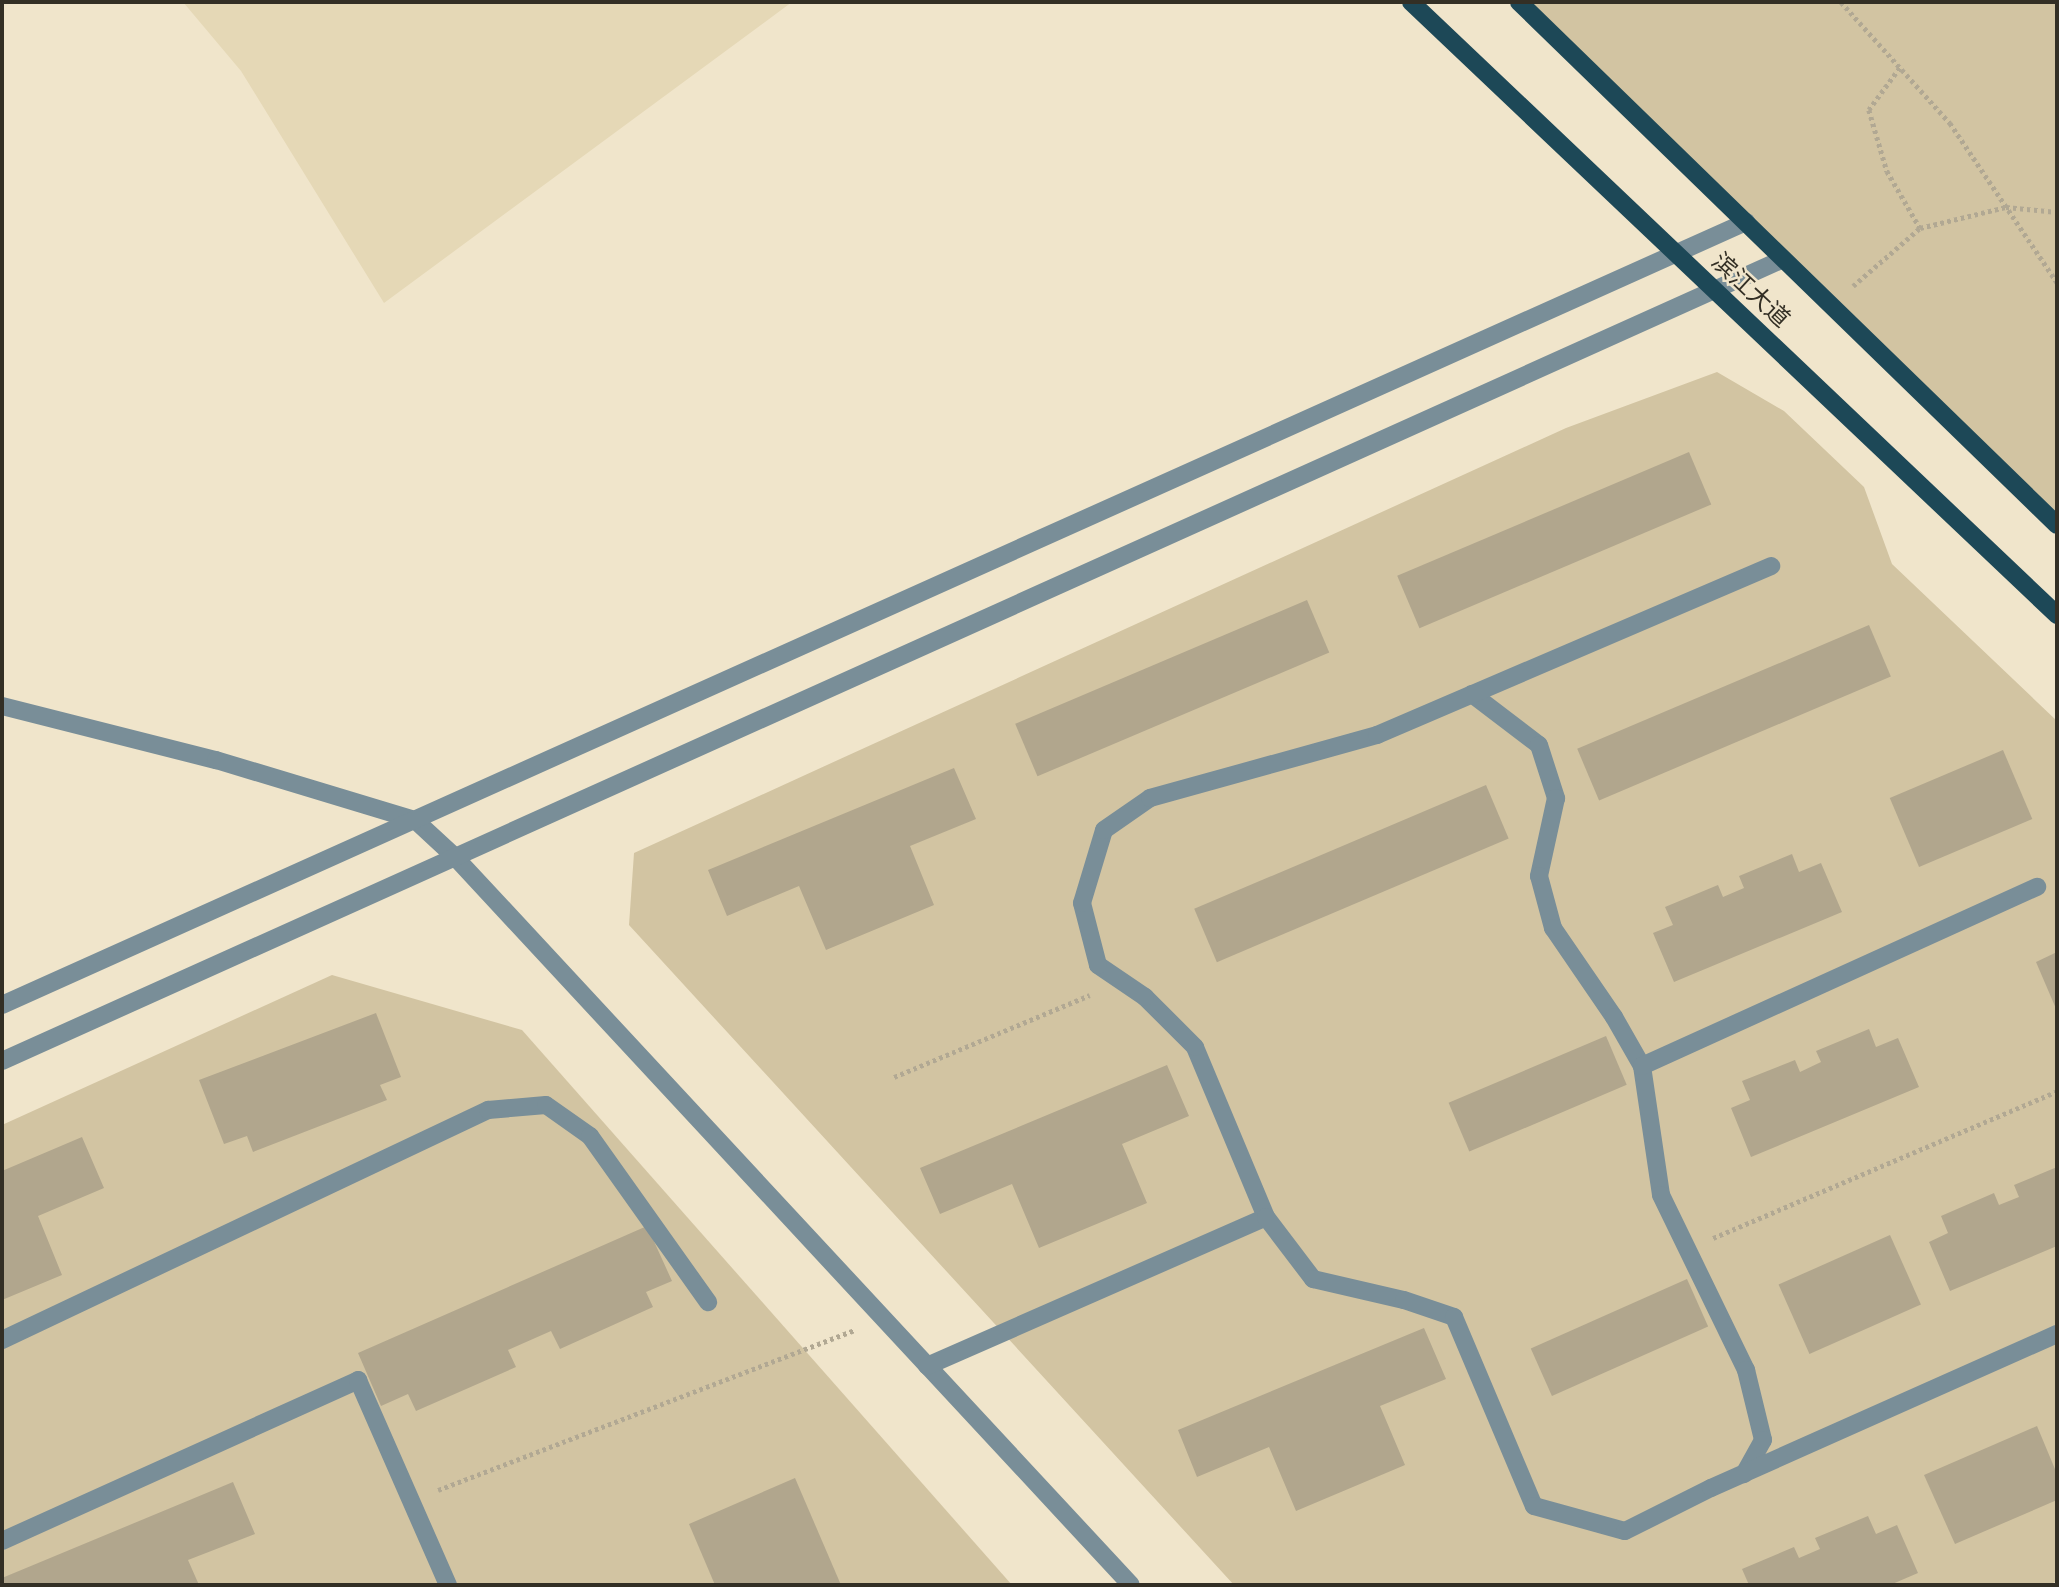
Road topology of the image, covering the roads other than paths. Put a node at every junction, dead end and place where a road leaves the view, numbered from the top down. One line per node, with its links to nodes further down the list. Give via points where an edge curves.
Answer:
1 (1411, 2): 4 (main road, 滨江大道)
2 (1519, 2): 3 (main road, 滨江大道)
3 (1746, 222): 4 (street); 5 (main road, 滨江大道)
4 (1674, 252): 6 (main road, 滨江大道); 12 (street)
5 (1783, 259): 6 (street); 7 (main road, 滨江大道)
6 (1713, 289): 9 (main road, 滨江大道); 13 (street)
7 (2057, 525)
8 (1771, 566): 10 (street)
9 (2057, 615)
10 (1472, 694): 17 (street, via 1539,745 1556,798 1539,876 1553,928); 18 (street, via 1377,735 1150,798 1104,830 1082,903 1098,965 1145,997 1195,1047)
11 (2, 706): 12 (street, via 216,760)
12 (415, 820): 13 (street); 15 (street)
13 (455, 857): 16 (street); 22 (street)
14 (2037, 887): 17 (street)
15 (2, 1005)
16 (2, 1060)
17 (1642, 1066): 23 (street, via 1661,1195 1746,1370 1763,1440)
18 (1266, 1217): 22 (street); 23 (street, via 1313,1279 1454,1317 1534,1506 1625,1531)
19 (708, 1302): 21 (street, via 590,1136 546,1105 488,1110)
20 (2057, 1334): 23 (street)
21 (2, 1340)
22 (927, 1366): 26 (street)
23 (1744, 1474)
24 (2, 1541): 25 (street, via 358,1380)
25 (448, 1585)
26 (1130, 1585)

